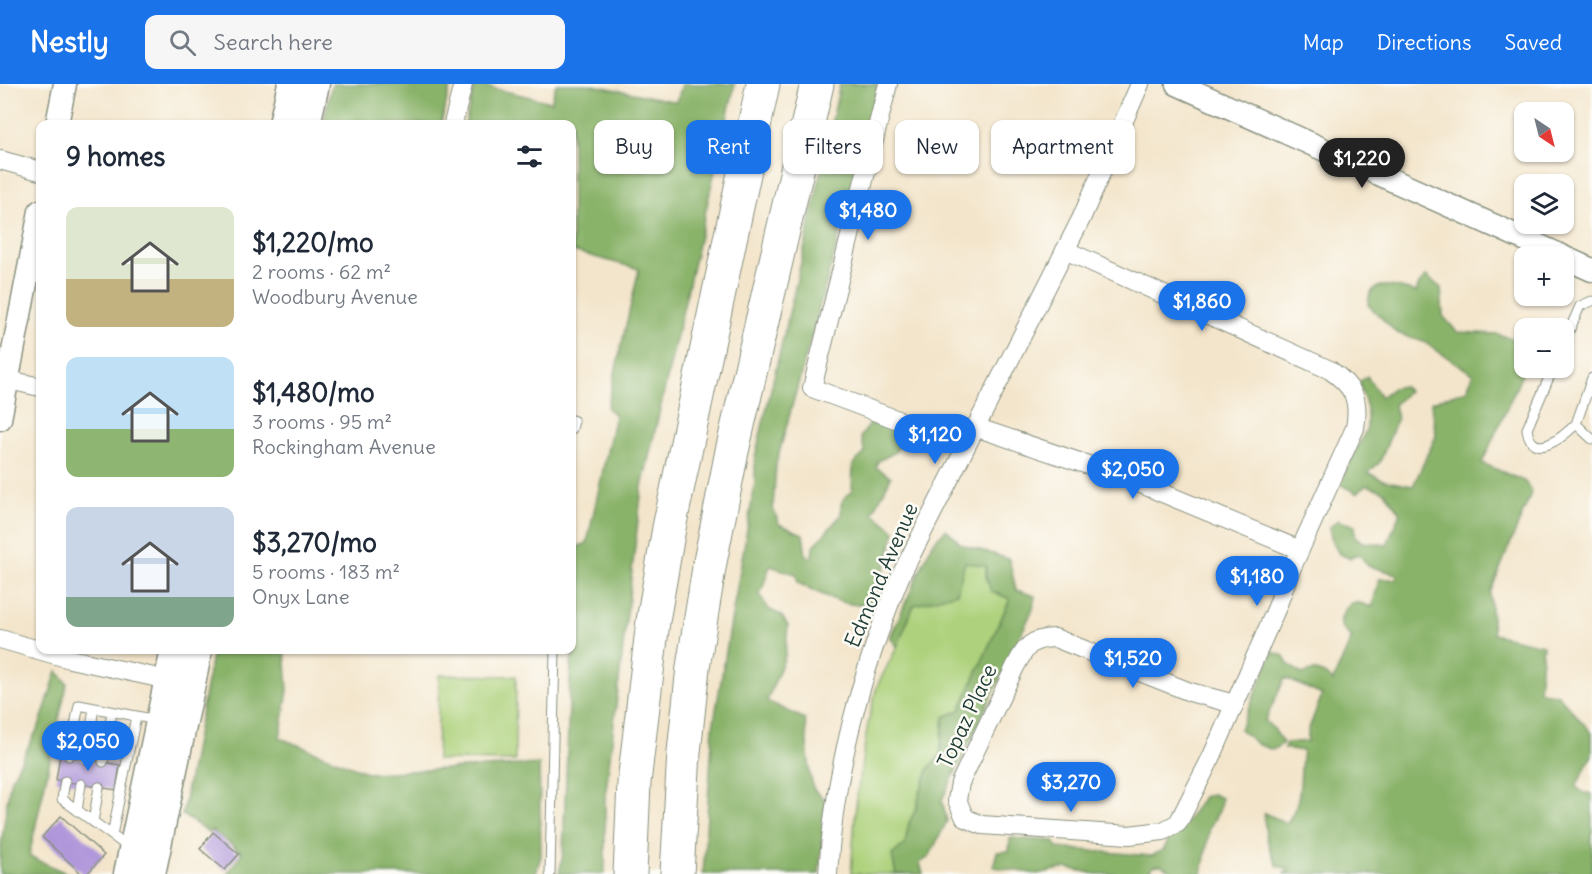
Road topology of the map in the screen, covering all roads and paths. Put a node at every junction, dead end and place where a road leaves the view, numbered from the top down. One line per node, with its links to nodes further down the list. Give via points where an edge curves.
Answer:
1 (65, 84): 10 (street)
2 (292, 84): 11 (main road)
3 (315, 84): 12 (main road)
4 (463, 84): 13 (street)
5 (763, 84): 55 (highway, via 653,621 634,783)
6 (817, 84): 56 (highway, via 710,562 684,752)
7 (888, 84): 31 (street, via 812,388)
8 (1140, 84): 18 (street, Edmond Avenue)
9 (1178, 84): 17 (street)
10 (58, 120)
11 (284, 120)
12 (307, 120)
13 (454, 120)
14 (0, 160): 15 (street)
15 (36, 170)
16 (36, 230): 25 (street)
17 (1539, 246)
18 (1065, 250): 29 (street, Edmond Avenue); 32 (street, via 1330,370 1344,380 1354,394 1358,411 1355,428)
19 (1574, 262): 20 (street)
20 (1592, 270)
21 (1592, 301): 22 (lane, via 1580,306)
22 (1574, 320)
23 (1550, 378): 28 (lane, via 1527,429 1528,436 1536,444 1553,444)
24 (1592, 378): 28 (lane)
25 (4, 379): 26 (street); 27 (street)
26 (36, 386)
27 (0, 419)
28 (1576, 424): 30 (lane)
29 (975, 427): 31 (street, Edmond Avenue); 32 (street, via 1124,477)
30 (1592, 439)
31 (965, 445): 57 (street, Edmond Avenue, via 879,629 839,774)
32 (1300, 550): 40 (street)
33 (0, 639): 34 (street)
34 (36, 649)
35 (52, 654): 39 (street)
36 (173, 654): 39 (main road)
37 (197, 654): 53 (main road)
38 (555, 654): 54 (lane)
39 (168, 680): 43 (main road)
40 (1234, 704): 40 (street, Topaz Place, via 1178,823 1163,831 1129,835 982,825 965,818 957,800 960,783 1015,667 1024,650 1037,639 1055,638 1190,693)
41 (94, 708): 42 (lane); 44 (lane, via 79,705); 45 (lane)
42 (112, 712): 43 (lane); 46 (lane)
43 (147, 718): 52 (main road)
44 (69, 756)
45 (86, 759)
46 (103, 762)
47 (65, 781): 50 (lane, via 62,799)
48 (81, 784): 50 (lane)
49 (99, 787): 51 (lane)
50 (77, 811): 51 (lane)
51 (93, 822): 52 (lane)
52 (124, 853)
53 (151, 874)
54 (550, 874)
55 (630, 874)
56 (677, 874)
57 (828, 874)

